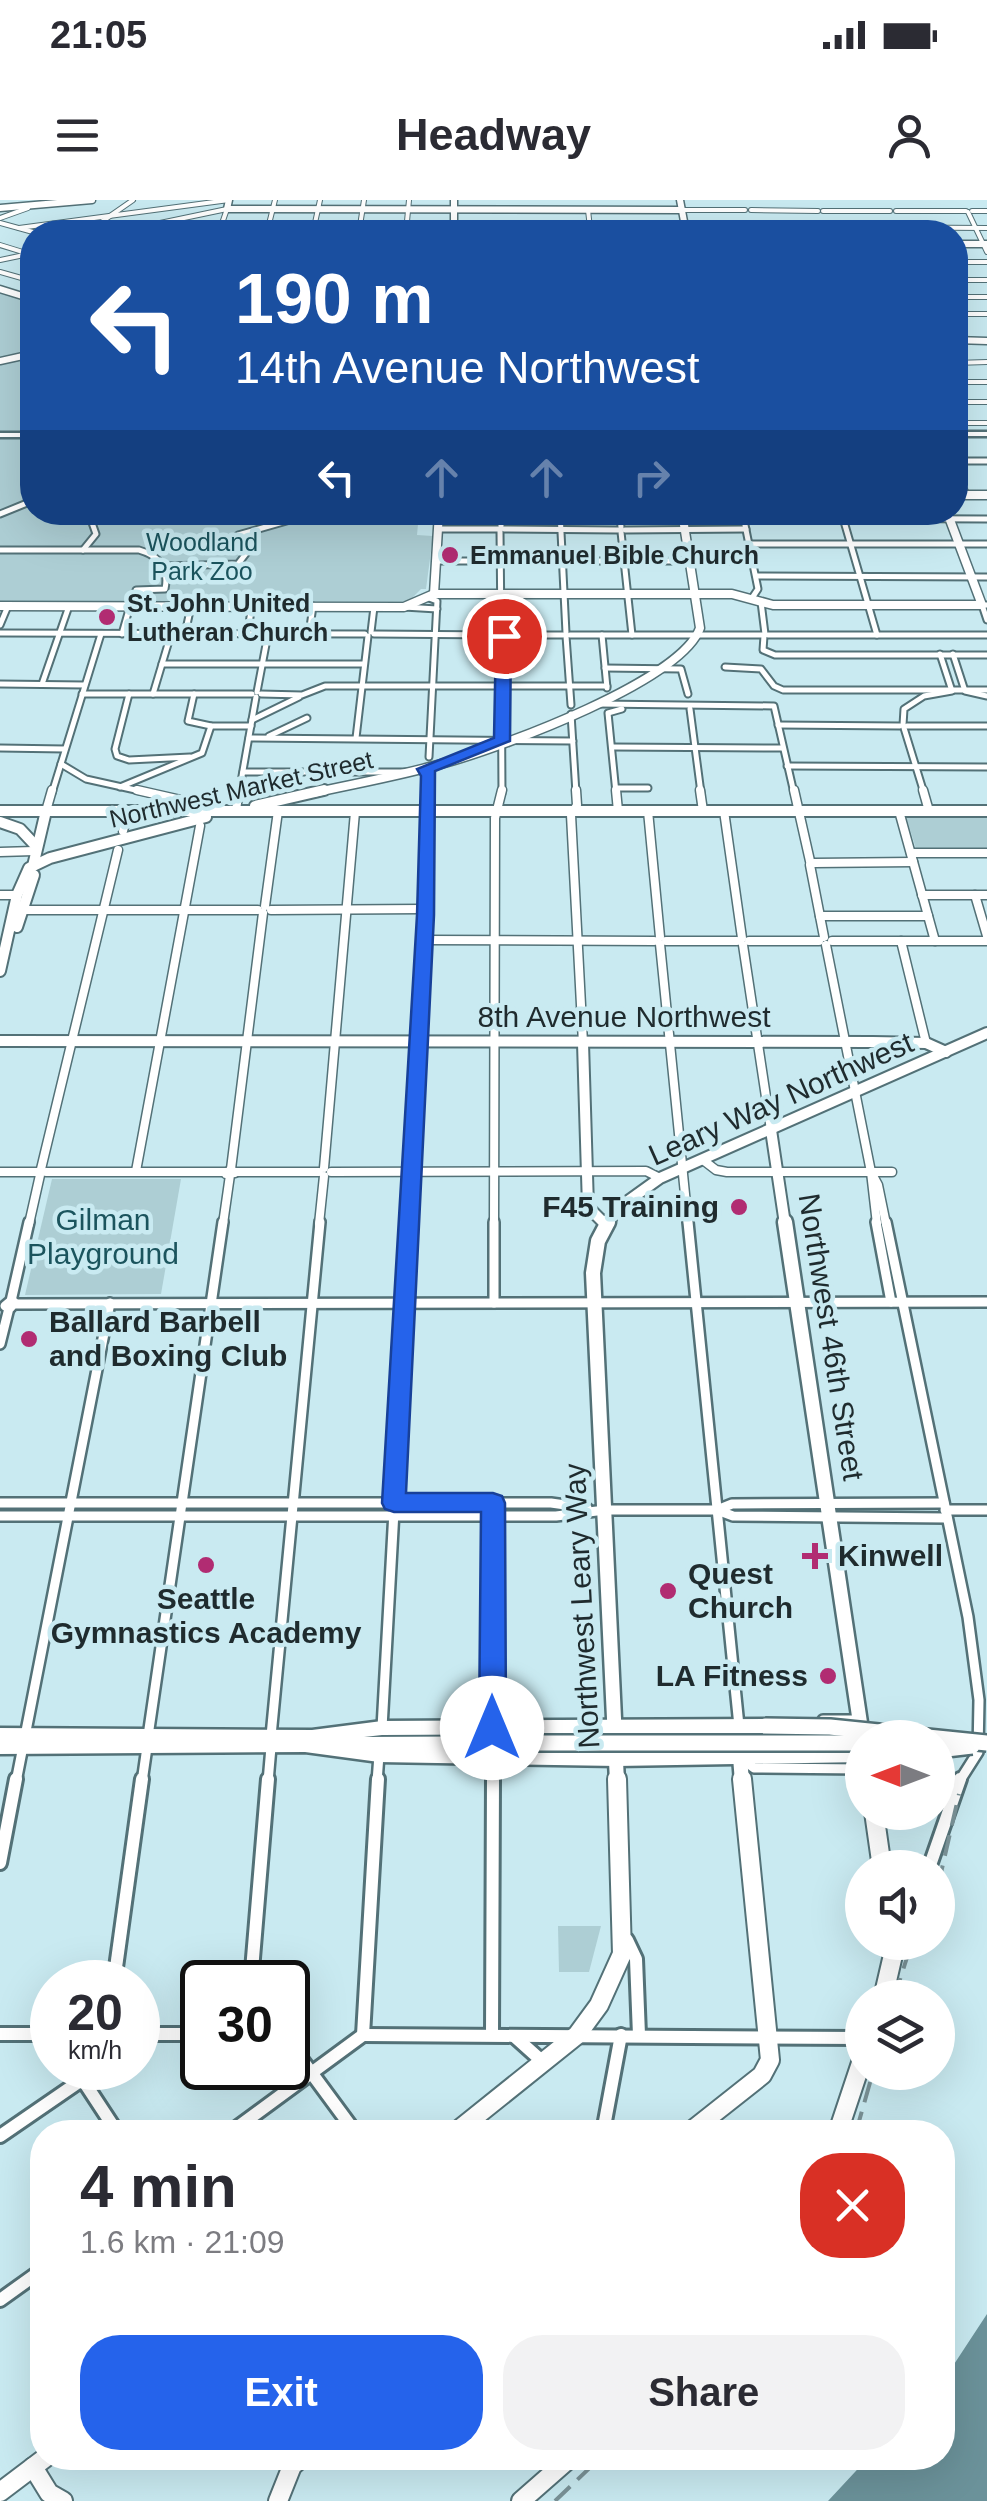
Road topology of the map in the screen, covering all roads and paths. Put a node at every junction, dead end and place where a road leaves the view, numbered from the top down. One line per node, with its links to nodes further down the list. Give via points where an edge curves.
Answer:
1 (6, 200): 17 (street)
2 (92, 200): 16 (street)
3 (135, 200): 34 (street, via 129,208); 35 (street)
4 (229, 200): 19 (street); 34 (street)
5 (275, 200): 20 (street)
6 (320, 200): 21 (street)
7 (364, 200): 22 (street)
8 (409, 200): 23 (street)
9 (454, 200): 24 (street)
10 (602, 200): 26 (street)
11 (680, 200): 28 (street)
12 (817, 200): 30 (street)
13 (889, 200): 31 (street)
14 (966, 200): 32 (street)
15 (746, 201): 29 (street)
16 (49, 203): 18 (street)
17 (1, 208): 18 (street)
18 (28, 208): 36 (street)
19 (226, 209): 20 (street); 39 (street); 40 (street)
20 (273, 209): 21 (street); 41 (street)
21 (318, 209): 22 (street); 42 (street)
22 (362, 209): 23 (street); 43 (street)
23 (408, 209): 24 (street); 44 (street)
24 (454, 210): 25 (street); 45 (street)
25 (588, 210): 26 (street); 46 (street)
26 (603, 210): 27 (street)
27 (634, 210): 28 (street); 47 (street)
28 (682, 210): 29 (street); 48 (street)
29 (748, 210): 30 (street); 49 (street)
30 (821, 211): 31 (street); 50 (street)
31 (893, 211): 32 (street); 51 (street)
32 (969, 211): 33 (street); 54 (street)
33 (987, 211)
34 (141, 212): 35 (street)
35 (109, 216): 37 (street); 38 (street)
36 (0, 220): 52 (street)
37 (79, 220)
38 (104, 220)
39 (174, 220)
40 (223, 220)
41 (270, 220)
42 (316, 220)
43 (361, 220)
44 (407, 220)
45 (454, 220)
46 (589, 220)
47 (636, 220)
48 (684, 220)
49 (751, 220)
50 (824, 220)
51 (897, 220)
52 (19, 228)
53 (968, 228): 54 (street)
54 (975, 228): 55 (street); 56 (street)
55 (987, 228)
56 (986, 247)
57 (93, 525): 78 (street, via 96,534)
58 (273, 525): 85 (street, via 238,535 236,543 248,552 237,565)
59 (438, 525): 67 (street)
60 (501, 525): 68 (street)
61 (561, 525): 69 (street)
62 (621, 525): 70 (street)
63 (683, 525): 71 (street)
64 (745, 525): 72 (street)
65 (845, 525): 74 (street)
66 (952, 525): 75 (street)
67 (438, 529): 68 (street); 79 (street)
68 (501, 529): 69 (street); 80 (street)
69 (562, 530): 70 (street); 81 (street)
70 (621, 530): 71 (street); 82 (street)
71 (684, 530): 72 (street); 83 (street)
72 (746, 530): 73 (street)
73 (749, 544): 74 (street); 84 (street)
74 (850, 544): 75 (street); 87 (street)
75 (959, 544): 76 (street); 88 (street)
76 (987, 544)
77 (0, 550): 78 (street)
78 (83, 550): 85 (street, via 139,550 158,556)
79 (437, 561): 80 (street); 95 (street)
80 (500, 561): 81 (street); 91 (street)
81 (562, 561): 82 (street); 92 (street)
82 (624, 561): 83 (street); 93 (street)
83 (690, 561): 84 (street); 94 (street)
84 (752, 561): 86 (street)
85 (164, 566): 90 (street, via 165,588)
86 (756, 576): 87 (street); 96 (street)
87 (860, 576): 88 (street); 97 (street)
88 (972, 577): 89 (street); 98 (street)
89 (987, 577)
90 (136, 590)
91 (500, 594): 92 (street); 95 (street); 121 (street)
92 (564, 594): 93 (street); 122 (street)
93 (628, 594): 94 (street); 124 (street)
94 (695, 594): 96 (street); 126 (street)
95 (432, 596): 106 (street); 107 (street)
96 (756, 600): 97 (street); 127 (street)
97 (868, 605): 98 (street); 128 (street)
98 (984, 605): 108 (street)
99 (4, 606): 100 (street); 109 (street)
100 (69, 606): 101 (street); 111 (street)
101 (130, 606): 102 (street); 113 (street)
102 (191, 606): 103 (street); 115 (street)
103 (252, 606): 104 (street); 116 (street)
104 (314, 606): 105 (street); 118 (street)
105 (374, 606): 106 (street); 119 (street)
106 (404, 607): 107 (street)
107 (437, 609): 120 (street)
108 (987, 620)
109 (0, 625)
110 (0, 633): 111 (street)
111 (60, 634): 112 (street); 142 (street)
112 (100, 634): 113 (street); 143 (street)
113 (122, 634): 114 (street)
114 (170, 634): 115 (street); 135 (street)
115 (185, 634): 116 (street)
116 (247, 634): 117 (street)
117 (268, 634): 118 (street); 136 (street)
118 (309, 634): 119 (street)
119 (369, 634): 120 (street); 137 (street)
120 (436, 634): 121 (street); 145 (street)
121 (501, 635): 122 (street); 146 (street)
122 (567, 635): 123 (street); 147 (street)
123 (602, 635): 124 (street); 139 (street)
124 (632, 635): 125 (street)
125 (677, 635): 126 (street); 131 (street)
126 (698, 635): 127 (street); 131 (street)
127 (765, 635): 128 (street); 130 (street)
128 (877, 635): 129 (street)
129 (987, 635)
130 (767, 653): 132 (street)
131 (685, 654): 140 (street, Northwest Market Street)
132 (940, 654): 133 (street); 148 (street)
133 (953, 654): 134 (street); 149 (street)
134 (987, 655)
135 (162, 664): 136 (street); 153 (street)
136 (262, 664): 137 (street); 155 (street)
137 (364, 664): 144 (street)
138 (725, 667): 148 (street, via 764,670 776,688)
139 (605, 668): 140 (street); 147 (street, via 607,688)
140 (666, 668): 156 (street, via 684,670); 158 (street, Northwest Market Street)
141 (0, 684): 142 (street)
142 (42, 684): 143 (street)
143 (84, 685): 151 (street)
144 (362, 686): 145 (street); 157 (street, via 324,686); 170 (street)
145 (433, 686): 146 (street); 171 (street)
146 (502, 686): 147 (street); 173 (street)
147 (570, 686): 161 (street)
148 (952, 691): 149 (street); 166 (street, via 904,708)
149 (965, 691): 150 (street)
150 (987, 693)
151 (82, 694): 152 (street); 176 (street)
152 (129, 694): 153 (street); 180 (street, via 115,754)
153 (154, 694): 154 (street)
154 (194, 694): 155 (street); 164 (street, via 188,721)
155 (256, 694): 157 (street); 163 (street)
156 (688, 694)
157 (302, 695): 163 (street)
158 (598, 704): 159 (street); 161 (street, Northwest Market Street)
159 (775, 708): 160 (street); 165 (street)
160 (690, 709): 174 (street, via 610,710); 177 (street)
161 (571, 710): 172 (street); 173 (street, Northwest Market Street)
162 (307, 718): 169 (street)
163 (252, 723): 164 (street); 168 (street)
164 (211, 726): 179 (street)
165 (778, 726): 166 (street); 178 (street)
166 (904, 726): 167 (street); 184 (street)
167 (987, 726)
168 (249, 738): 169 (street); 187 (street)
169 (267, 738): 170 (street)
170 (356, 738): 171 (street)
171 (430, 740): 173 (street); 181 (street)
172 (572, 741): 173 (street); 203 (street)
173 (503, 745): 189 (street, Northwest Market Street); 202 (street)
174 (613, 747): 177 (street); 191 (street)
175 (0, 748): 176 (street)
176 (65, 748): 182 (street)
177 (695, 748): 178 (street); 211 (street)
178 (783, 748): 183 (street)
179 (198, 756): 180 (street); 186 (street)
180 (156, 758): 186 (street)
181 (429, 758)
182 (60, 764): 190 (street); 197 (street)
183 (787, 766): 184 (street); 206 (street)
184 (916, 766): 185 (street); 208 (street)
185 (987, 767)
186 (165, 770): 190 (street)
187 (243, 772): 188 (street); 195 (street)
188 (408, 773): 189 (street, Northwest Market Street); 194 (street, Northwest Market Street)
189 (427, 773): 201 (street)
190 (120, 787): 193 (street)
191 (616, 788): 192 (street); 204 (street)
192 (648, 788)
193 (181, 800)
194 (253, 806): 195 (street, Northwest Market Street); 199 (street)
195 (234, 810): 199 (street); 213 (street, Northwest Market Street)
196 (0, 811): 197 (street)
197 (46, 811): 198 (street); 216 (street)
198 (128, 811): 213 (street); 215 (street)
199 (266, 811): 200 (street)
200 (278, 811): 210 (street); 235 (street)
201 (429, 811): 202 (street); 210 (street); 232 (street)
202 (500, 811): 203 (street); 240 (street)
203 (574, 811): 204 (street); 241 (street)
204 (618, 811): 205 (street)
205 (648, 811): 211 (street); 242 (street)
206 (798, 811): 207 (street); 212 (street); 222 (street)
207 (899, 811): 208 (street); 221 (street)
208 (929, 811): 209 (street)
209 (987, 811)
210 (354, 812): 231 (street)
211 (703, 812): 212 (street)
212 (724, 812): 243 (street, Northwest 46th Street)
213 (199, 818): 220 (street, Northwest Market Street); 230 (street)
214 (0, 822): 216 (street, via 20,829)
215 (123, 830)
216 (35, 848): 218 (street); 223 (street); 224 (street)
217 (118, 850): 234 (street)
218 (0, 852)
219 (987, 853): 221 (street)
220 (63, 856): 223 (street, Northwest Market Street); 224 (street, Northwest Market Street)
221 (912, 858): 222 (street); 227 (street)
222 (811, 863): 236 (street)
223 (34, 864): 224 (street)
224 (26, 881): 226 (street, Northwest Market Street); 233 (street, Northwest Market Street)
225 (0, 895): 226 (street)
226 (17, 895): 247 (street, Northwest Market Street)
227 (922, 895): 228 (street); 237 (street)
228 (974, 895): 229 (street); 238 (street)
229 (987, 895)
230 (184, 909): 234 (street); 235 (street); 251 (street)
231 (345, 909): 232 (street); 235 (street); 254 (street)
232 (424, 909): 239 (street)
233 (23, 910): 234 (street); 247 (street, Northwest Market Street)
234 (102, 910): 250 (street)
235 (264, 910): 253 (street)
236 (820, 916): 237 (street); 244 (street)
237 (928, 916): 246 (street)
238 (987, 938): 246 (street)
239 (424, 940): 240 (street); 255 (street)
240 (494, 940): 241 (street); 256 (street)
241 (578, 941): 242 (street); 260 (street)
242 (660, 941): 243 (street); 257 (street)
243 (743, 941): 244 (street); 258 (street, Northwest 46th Street)
244 (825, 941): 245 (street); 259 (street)
245 (900, 941): 246 (street); 261 (street)
246 (935, 941)
247 (4, 942): 248 (street, Northwest Market Street)
248 (0, 970)
249 (0, 1041): 250 (street, 8th Avenue Northwest)
250 (71, 1041): 251 (street, 8th Avenue Northwest); 270 (street)
251 (158, 1041): 253 (street, 8th Avenue Northwest); 267 (street)
252 (986, 1041): 262 (street, Leary Way Northwest)
253 (247, 1042): 254 (street, 8th Avenue Northwest); 271 (street)
254 (334, 1042): 255 (street, 8th Avenue Northwest); 272 (street)
255 (419, 1042): 256 (street, 8th Avenue Northwest); 273 (street)
256 (494, 1042): 260 (street, 8th Avenue Northwest); 274 (street)
257 (670, 1042): 258 (street, 8th Avenue Northwest); 260 (street, 8th Avenue Northwest); 266 (street)
258 (758, 1042): 259 (street, 8th Avenue Northwest); 264 (street, Northwest 46th Street)
259 (847, 1042): 261 (street, 8th Avenue Northwest); 263 (street)
260 (582, 1043): 268 (street)
261 (926, 1044): 262 (street, 8th Avenue Northwest)
262 (946, 1052): 263 (street, Leary Way Northwest)
263 (857, 1093): 264 (street, Leary Way Northwest); 276 (street)
264 (771, 1130): 265 (street, Leary Way Northwest); 275 (street, Northwest 46th Street)
265 (702, 1160): 266 (street, Leary Way Northwest); 275 (street, via 720,1171)
266 (683, 1169): 278 (street, Leary Way Northwest); 290 (street)
267 (136, 1171): 270 (street); 271 (street)
268 (588, 1171): 274 (street); 278 (street, via 646,1171); 279 (street, via 588,1207)
269 (0, 1172): 270 (street)
270 (41, 1172): 288 (street)
271 (230, 1172): 272 (street); 284 (street)
272 (324, 1172): 273 (street); 285 (street)
273 (412, 1172): 274 (street); 286 (street)
274 (493, 1172): 280 (street)
275 (778, 1172): 276 (street); 281 (street, Northwest 46th Street)
276 (871, 1172): 277 (street); 282 (street, via 870,1194)
277 (892, 1172)
278 (660, 1178): 279 (street, Leary Way Northwest)
279 (604, 1224): 287 (street, Northwest Leary Way, via 594,1249)
280 (494, 1302): 286 (street); 287 (street)
281 (798, 1302): 282 (street); 290 (street); 298 (street, Northwest 46th Street)
282 (896, 1302): 283 (street); 301 (street)
283 (987, 1302)
284 (212, 1303): 285 (street); 289 (street); 294 (street)
285 (312, 1303): 286 (street); 297 (street)
286 (404, 1303): 295 (street)
287 (595, 1303): 290 (street); 299 (street, Northwest Leary Way)
288 (8, 1304): 289 (street); 291 (street)
289 (110, 1304): 293 (street)
290 (696, 1304): 300 (street)
291 (0, 1344)
292 (0, 1503): 293 (street)
293 (71, 1503): 294 (street); 306 (street)
294 (182, 1503): 297 (street); 303 (street)
295 (394, 1503): 296 (street); 297 (street); 304 (street)
296 (493, 1503): 299 (street); 307 (street)
297 (292, 1509): 303 (street); 304 (street); 319 (street)
298 (829, 1509): 300 (street, via 732,1516); 301 (street); 311 (street, Northwest 46th Street)
299 (605, 1510): 300 (street); 307 (street); 312 (street, Northwest Leary Way)
300 (717, 1510): 310 (street)
301 (945, 1510): 302 (street); 309 (street)
302 (987, 1510)
303 (180, 1515): 306 (street); 318 (street)
304 (392, 1515): 307 (street); 313 (street)
305 (0, 1516): 306 (street)
306 (69, 1516): 317 (street)
307 (493, 1516): 314 (street)
308 (987, 1689): 309 (street)
309 (979, 1700): 330 (street, via 978,1752 955,1791)
310 (738, 1718): 311 (street); 312 (main road); 321 (main road, bridge, via 765,1726)
311 (860, 1720)
312 (616, 1727): 314 (main road); 327 (street, Northwest Leary Way)
313 (382, 1728): 314 (main road); 320 (main road)
314 (492, 1728)
315 (0, 1735): 317 (main road)
316 (845, 1740): 320 (main road, bridge)
317 (24, 1741): 318 (main road); 323 (main road); 331 (street)
318 (147, 1742): 319 (main road); 333 (street)
319 (271, 1742): 320 (main road); 334 (street)
320 (312, 1742): 324 (main road)
321 (987, 1743): 322 (main road, bridge)
322 (955, 1745)
323 (0, 1747)
324 (379, 1755): 326 (main road); 339 (street)
325 (845, 1755): 328 (main road)
326 (493, 1757): 327 (main road); 337 (street)
327 (617, 1759): 328 (main road); 332 (street, Northwest Leary Way)
328 (747, 1763): 329 (street); 343 (street, via 744,1789)
329 (845, 1768)
330 (935, 1850)
331 (0, 1863)
332 (624, 1936): 340 (street, Northwest Leary Way, via 616,1973); 342 (street, via 636,1959)
333 (117, 1960)
334 (253, 1960)
335 (0, 2034): 336 (street)
336 (30, 2034)
337 (492, 2034): 338 (street); 339 (street)
338 (512, 2034): 340 (street); 345 (street)
339 (363, 2035): 347 (street)
340 (576, 2035): 341 (street); 345 (street, Northwest Leary Way)
341 (621, 2035): 342 (street); 355 (street)
342 (639, 2036): 343 (street)
343 (769, 2037): 344 (street); 356 (street, via 770,2060 762,2075)
344 (845, 2038)
345 (544, 2063): 354 (street, Northwest Leary Way)
346 (310, 2069): 347 (street)
347 (312, 2072): 352 (street); 353 (street)
348 (57, 2090): 358 (street)
349 (89, 2090): 351 (street)
350 (852, 2090): 357 (street)
351 (109, 2120)
352 (247, 2120)
353 (347, 2120)
354 (471, 2120)
355 (606, 2120)
356 (705, 2120)
357 (842, 2120)
358 (0, 2136)
359 (30, 2279): 360 (street)
360 (0, 2300)
361 (30, 2469): 365 (street)
362 (42, 2470): 366 (street, via 49,2493)
363 (290, 2470): 367 (street)
364 (556, 2470): 368 (street)
365 (0, 2492)
366 (62, 2501)
367 (278, 2501)
368 (521, 2501)

